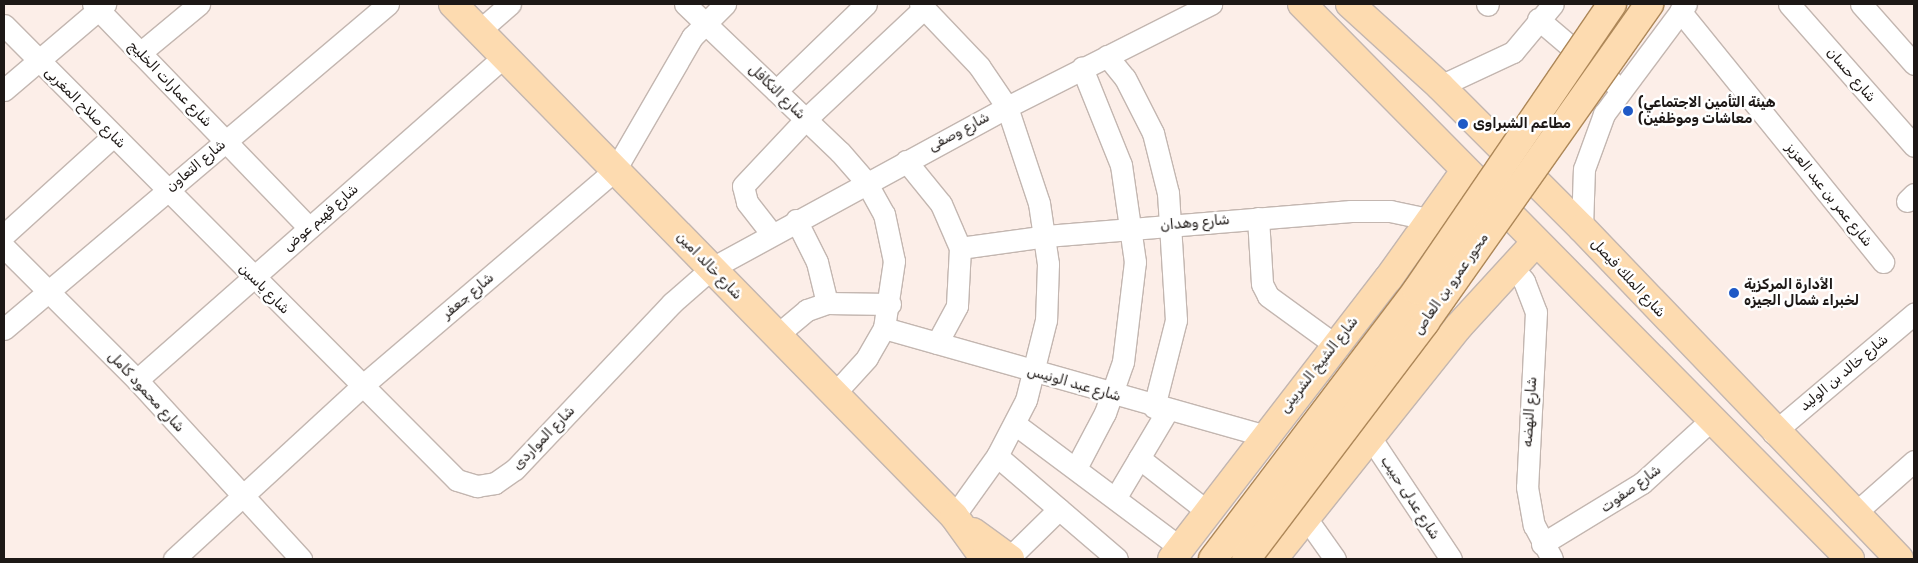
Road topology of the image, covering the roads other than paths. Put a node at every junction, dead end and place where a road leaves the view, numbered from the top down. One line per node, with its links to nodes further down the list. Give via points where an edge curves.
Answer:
1 (199, 4): 23 (street)
2 (388, 4): 36 (street, شارع التعاون)
3 (452, 4): 22 (main road, شارع خالد امين)
4 (510, 4): 22 (street)
5 (685, 4): 20 (street, شارع التكافل)
6 (725, 4): 20 (street, شارع جعفر)
7 (866, 4): 32 (street)
8 (1212, 4): 25 (street, شارع وصفى)
9 (1302, 4): 40 (main road)
10 (1350, 4): 29 (main road, شارع الملك فيصل)
11 (1553, 4): 19 (street)
12 (1612, 4): 99 (main road, محور عمرو بن العاص, bridge, via 1416,290)
13 (1649, 4): 100 (main road, محور عمرو بن العاص, bridge, via 1425,322)
14 (1789, 4): 37 (street, شارع حسان)
15 (1861, 4): 27 (street)
16 (99, 6): 23 (street, شارع عمارات الخليج); 26 (street)
17 (922, 6): 33 (street, via 979,66); 34 (street)
18 (1683, 8): 30 (street); 56 (street, شارع عمر بن عبد العزيز)
19 (1538, 19): 29 (street, via 1527,39 1498,62); 30 (street)
20 (705, 23): 32 (street, شارع التكافل); 39 (street, شارع جعفر, via 688,44)
21 (4, 25): 26 (street, شارع صلاح المغربى)
22 (479, 31): 24 (main road, شارع خالد امين)
23 (140, 53): 36 (street, شارع عمارات الخليج)
24 (504, 56): 39 (main road, شارع خالد امين); 47 (street, شارع فهيم عوض)
25 (1108, 56): 28 (street, شارع وصفى); 46 (street, via 1125,78 1154,133)
26 (38, 61): 31 (street); 35 (street, شارع صلاح المغربى)
27 (1914, 64)
28 (1082, 68): 33 (street, شارع وصفى); 49 (street, via 1121,165)
29 (1440, 86): 48 (main road, شارع الملك فيصل)
30 (1620, 89): 48 (street, via 1604,114 1584,169)
31 (4, 90)
32 (776, 91): 34 (street, شارع التكافل)
33 (1007, 107): 38 (street, شارع وصفى); 52 (street, via 1030,170)
34 (806, 119): 41 (street, شارع التكافل); 50 (street, via 743,186 748,202)
35 (113, 136): 42 (street, شارع صلاح المغربى); 51 (street)
36 (226, 142): 42 (street, شارع التعاون); 47 (street, شارع عمارات الخليج)
37 (1914, 146)
38 (906, 160): 41 (street, شارع وصفى); 55 (street, via 941,204)
39 (615, 170): 58 (main road, شارع خالد امين); 73 (street, شارع جعفر)
40 (1465, 170): 44 (main road, شارع الشيخ الشربينى); 53 (main road)
41 (866, 182): 45 (street, شارع وصفى); 63 (street, via 890,237)
42 (167, 191): 59 (street, شارع ياسين); 61 (street, شارع التعاون)
43 (1258, 218): 44 (street, شارع وهدان, via 1371,210); 46 (street, شارع وهدان); 70 (street, via 1262,284 1268,296)
44 (1429, 219): 60 (main road, شارع الشيخ الشربينى)
45 (796, 220): 50 (street, شارع وصفى); 62 (street, via 817,262)
46 (1172, 225): 49 (street, شارع وهدان); 76 (street, via 1176,320)
47 (309, 228): 59 (street, شارع فهيم عوض)
48 (1582, 228): 79 (main road, شارع الملك فيصل)
49 (1133, 229): 52 (street, شارع وهدان); 75 (street, via 1130,329)
50 (771, 233): 58 (street, شارع وصفى)
51 (4, 234)
52 (1046, 236): 55 (street, شارع وهدان); 71 (street, via 1048,302)
53 (1536, 243): 57 (main road); 77 (main road)
54 (4, 247): 61 (street, شارع محمود كامل)
55 (960, 248): 69 (street, via 957,306)
56 (1883, 262)
57 (1512, 267): 65 (main road); 94 (street, شارع النهضه, via 1524,281 1536,312 1527,487)
58 (712, 268): 68 (main road, شارع خالد امين); 73 (street, شارع المواردى, via 672,303 515,469 495,483 477,486 457,480)
59 (253, 278): 72 (street, شارع فهيم عوض); 73 (street, شارع ياسين)
60 (1388, 279): 65 (main road, via 1418,266 1450,278 1461,301); 70 (main road, شارع الشيخ الشربينى)
61 (48, 291): 67 (street, شارع التعاون); 72 (street, شارع محمود كامل)
62 (827, 303): 63 (street); 68 (street, via 807,310)
63 (890, 304): 66 (street)
64 (1914, 314): 79 (street, شارع خالد بن الوليد)
65 (1459, 326): 81 (main road)
66 (884, 328): 69 (street, شارع عبد الونيس); 74 (street, via 867,358)
67 (4, 329)
68 (777, 335): 74 (main road, شارع خالد امين)
69 (937, 343): 71 (street, شارع عبد الونيس)
70 (1334, 344): 80 (main road, شارع الشيخ الشربينى)
71 (1035, 372): 75 (street, شارع عبد الونيس); 78 (street)
72 (137, 380): 86 (street, شارع محمود كامل)
73 (362, 386): 86 (street, شارع جعفر)
74 (834, 394): 92 (main road, شارع خالد امين)
75 (1112, 395): 76 (street, شارع عبد الونيس); 85 (street)
76 (1160, 409): 80 (street, شارع عبد الونيس); 83 (street)
77 (1710, 421): 94 (street, شارع صفوت, via 1642,483); 104 (main road)
78 (1015, 424): 82 (street); 85 (street)
79 (1774, 433): 90 (main road, شارع الملك فيصل)
80 (1265, 436): 89 (main road, شارع الشيخ الشربينى)
81 (1370, 437): 91 (main road); 103 (street, شارع عدلى حبيب)
82 (997, 456): 88 (street); 92 (street)
83 (1139, 458): 87 (street); 89 (street)
84 (1914, 461): 90 (street)
85 (1077, 466): 87 (street)
86 (242, 495): 96 (street, شارع جعفر); 97 (street, شارع محمود كامل)
87 (1116, 496): 93 (street)
88 (1058, 509): 95 (street); 98 (street)
89 (1208, 512): 93 (main road, شارع الشيخ الشربينى)
90 (1854, 514): 105 (main road, شارع الملك فيصل)
91 (1306, 518): 101 (main road); 102 (street)
92 (960, 522): 98 (main road, شارع خالد امين)
93 (1177, 554)
94 (1546, 554)
95 (1104, 555)
96 (174, 559)
97 (301, 559)
98 (1001, 559)
99 (1213, 559)
100 (1246, 559)
101 (1272, 559)
102 (1335, 559)
103 (1451, 559)
104 (1850, 559)
105 (1899, 559)

